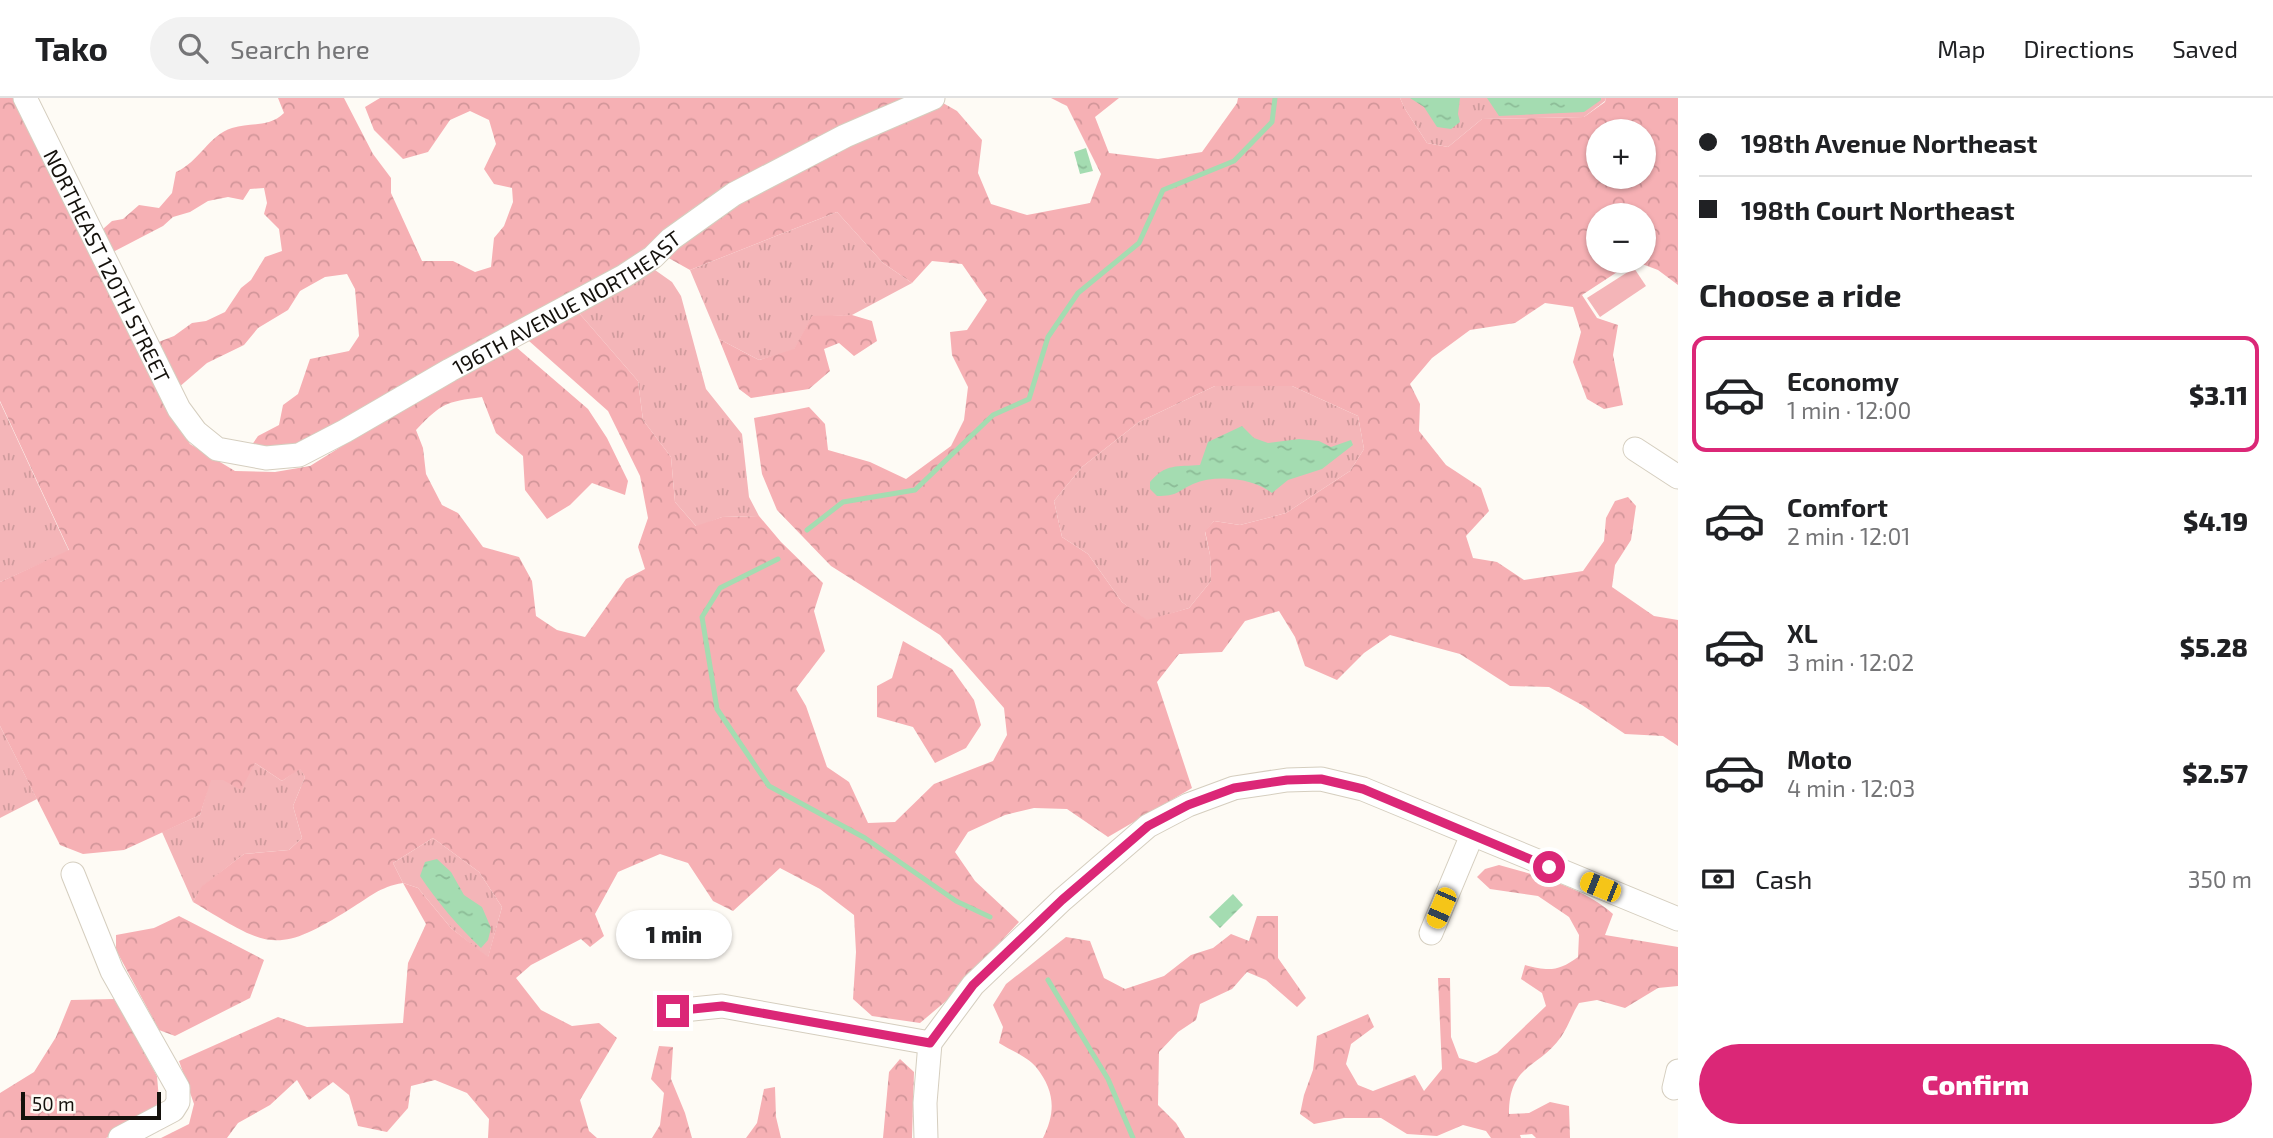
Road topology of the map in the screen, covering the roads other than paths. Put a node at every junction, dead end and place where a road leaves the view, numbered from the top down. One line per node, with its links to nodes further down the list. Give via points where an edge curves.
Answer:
1 (25, 98): 3 (street, NORTHEAST 120TH STREET, via 179,409)
2 (933, 98): 3 (street, 196TH AVENUE NORTHEAST, via 845,136 734,194 624,276 299,455 265,458 217,449)
3 (195, 432)
4 (1635, 449): 5 (street)
5 (1678, 477)
6 (1472, 835): 8 (street); 9 (street); 11 (street, via 1363,789 1321,779 1234,788 1188,805 1148,826 1062,900 973,985)
7 (73, 874): 12 (street, via 112,971 178,1088 173,1110)
8 (1678, 919)
9 (1431, 933)
10 (673, 1011): 11 (street, via 722,1006)
11 (930, 1043): 13 (street)
12 (120, 1138)
13 (926, 1138)

